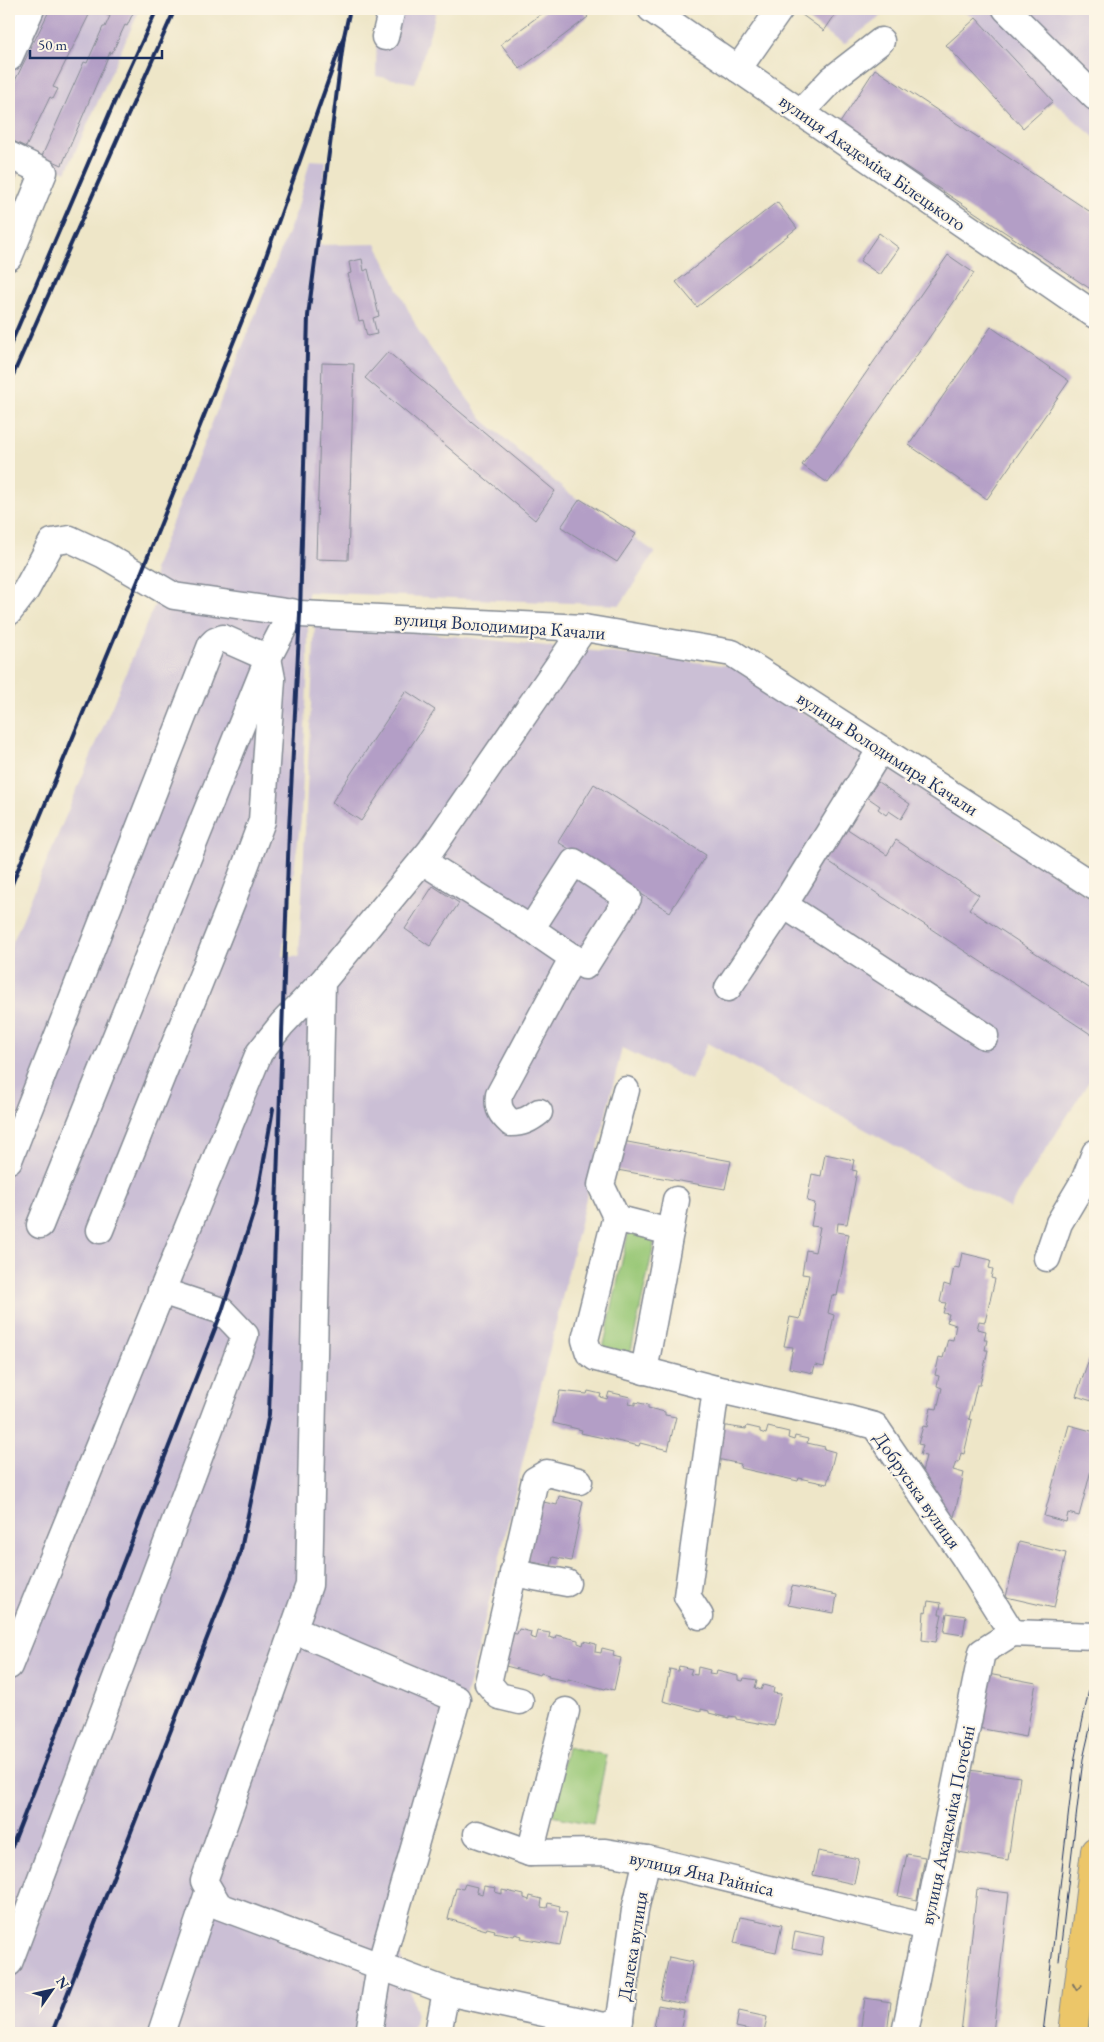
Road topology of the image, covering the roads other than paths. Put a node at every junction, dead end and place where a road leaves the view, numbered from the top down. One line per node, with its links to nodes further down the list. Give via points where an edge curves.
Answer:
1 (31, 9): 8 (street)
2 (392, 9): 6 (street)
3 (651, 9): 9 (street, вулиця Академіка Білецького)
4 (780, 9): 9 (street)
5 (1006, 9): 10 (street)
6 (385, 37)
7 (881, 41): 11 (street, via 832,79)
8 (9, 58)
9 (738, 69): 11 (street, вулиця Академіка Білецького)
10 (1095, 97)
11 (801, 112): 14 (street, вулиця Академіка Білецького)
12 (9, 155): 13 (street, via 44,172)
13 (9, 257)
14 (1095, 316)
15 (9, 612): 16 (street, вулиця Володимира Качали, via 26,590 52,542 70,539 174,596)
16 (292, 612): 17 (street, вулиця Володимира Качали); 18 (street)
17 (584, 628): 19 (street, вулиця Володимира Качали, via 732,653); 20 (street)
18 (268, 658): 31 (street, via 223,638 211,645); 34 (street); 35 (street, via 272,679 262,821)
19 (881, 749): 21 (street, вулиця Володимира Качали); 22 (street)
20 (422, 861): 23 (street); 25 (street)
21 (1095, 887)
22 (784, 905): 26 (street); 27 (street)
23 (531, 929): 24 (street); 24 (street, via 574,862 628,898 585,966)
24 (573, 957): 29 (street, via 498,1103 501,1114 511,1123 520,1123)
25 (322, 982): 38 (street, via 259,1053); 45 (street, via 309,1585)
26 (728, 988)
27 (985, 1036)
28 (626, 1090): 33 (street, via 601,1186)
29 (539, 1112)
30 (1095, 1153): 37 (street, via 1084,1180 1059,1223)
31 (9, 1160)
32 (676, 1200): 36 (street)
33 (618, 1221): 36 (street); 39 (street, Добруська вулиця, via 612,1227 585,1340 589,1353 596,1358)
34 (40, 1225)
35 (100, 1230)
36 (670, 1232): 39 (street)
37 (1048, 1258)
38 (161, 1291): 48 (street); 57 (street, via 222,1311 245,1335)
39 (644, 1370): 40 (street, Добруська вулиця)
40 (716, 1389): 44 (street, via 687,1596); 46 (street, Добруська вулиця, via 875,1426)
41 (579, 1481): 42 (street, via 547,1473 535,1480)
42 (514, 1573): 43 (street); 49 (street, via 488,1683 499,1696)
43 (567, 1583)
44 (700, 1616)
45 (294, 1630): 55 (street, via 204,1881); 58 (street, via 457,1699)
46 (1012, 1633): 47 (street); 56 (street, вулиця Академіка Потебні, via 982,1652)
47 (1095, 1636)
48 (9, 1666)
49 (520, 1701)
50 (566, 1711): 53 (street)
51 (477, 1834): 53 (street, вулиця Яна Райніса)
52 (1095, 1852): 65 (main road, one-way to 65)
53 (530, 1853): 54 (street, вулиця Яна Райніса, via 606,1852)
54 (647, 1859): 56 (street, вулиця Яна Райніса); 60 (street, Далека вулиця, via 635,1910)
55 (209, 1890): 58 (street, via 219,1906); 61 (street)
56 (926, 1927): 64 (street, вулиця Академіка Потебні)
57 (9, 1963)
58 (380, 1966): 59 (street); 62 (street)
59 (452, 1993): 60 (street); 63 (street, via 444,2002)
60 (619, 2027)
61 (161, 2033)
62 (369, 2033)
63 (438, 2033)
64 (905, 2033)
65 (1073, 2033)

